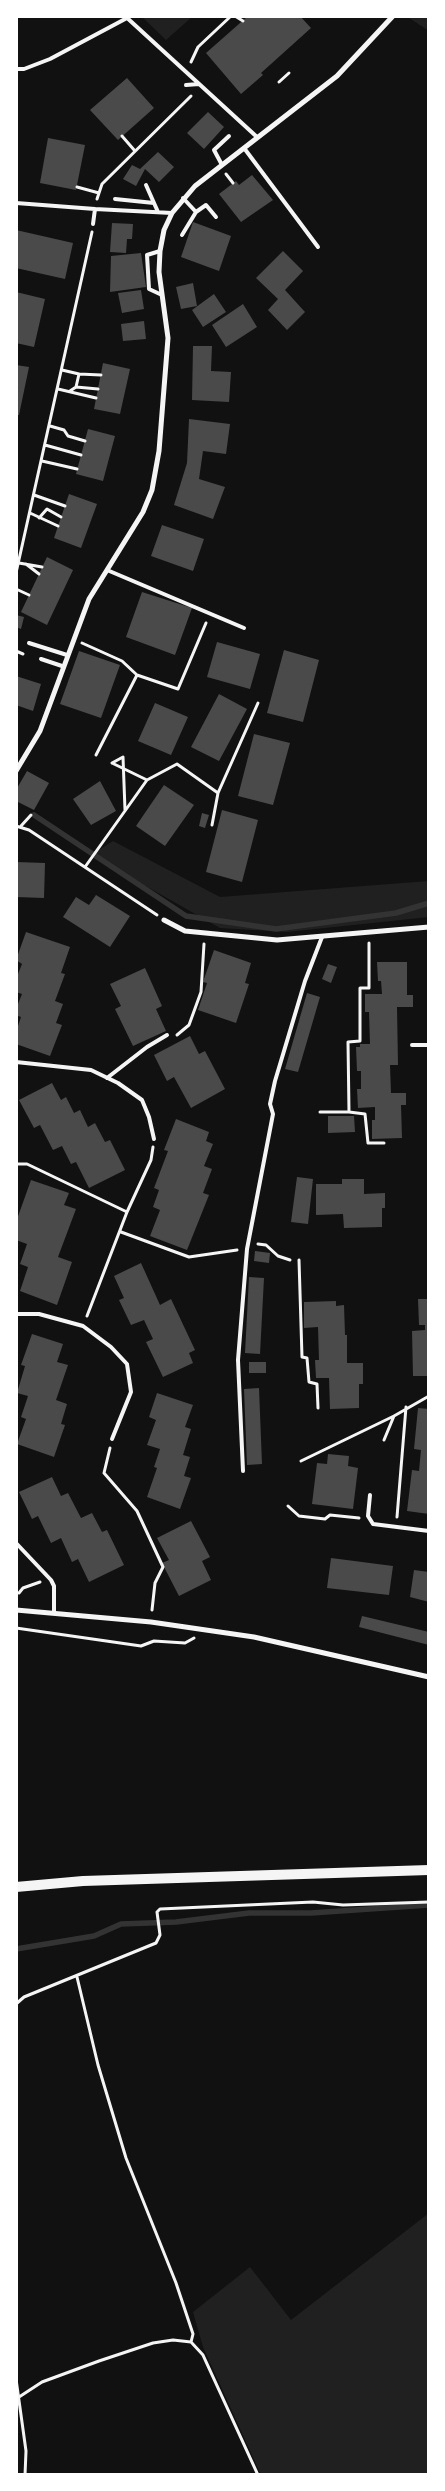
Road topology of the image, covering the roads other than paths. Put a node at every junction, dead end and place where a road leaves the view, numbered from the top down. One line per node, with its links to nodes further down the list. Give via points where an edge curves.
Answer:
1 (393, 16): 7 (street, via 337,76)
2 (126, 17): 3 (lane, via 50,59); 5 (lane)
3 (16, 69)
4 (186, 85): 5 (lane)
5 (200, 85): 7 (lane)
6 (229, 136): 9 (lane, via 214,150)
7 (257, 137): 8 (street)
8 (244, 148): 9 (street); 22 (lane)
9 (222, 165): 11 (street)
10 (146, 185): 14 (lane)
11 (183, 198): 17 (lane); 18 (street)
12 (115, 199): 14 (lane)
13 (16, 203): 15 (lane)
14 (154, 203): 16 (lane)
15 (95, 210): 16 (lane); 20 (lane)
16 (158, 212): 18 (lane)
17 (196, 212): 19 (lane, via 206,206); 21 (lane)
18 (172, 213): 23 (street, via 164,230)
19 (216, 217)
20 (94, 224)
21 (182, 236)
22 (318, 247)
23 (160, 252): 24 (street); 24 (lane, via 146,256 149,289)
24 (162, 294): 25 (street, via 168,356 152,490 144,512)
25 (107, 570): 26 (lane); 28 (street, via 89,599)
26 (244, 628)
27 (28, 643): 28 (lane)
28 (67, 655): 30 (street)
29 (41, 659): 30 (lane)
30 (62, 666): 31 (street, via 40,731)
31 (16, 771)
32 (164, 920): 34 (street, via 184,931 205,934 277,940)
33 (429, 927): 34 (street)
34 (322, 937): 43 (lane, via 305,982 270,1104 273,1114 247,1249 238,1360)
35 (167, 1036): 39 (lane)
36 (412, 1045): 37 (lane)
37 (429, 1045)
38 (16, 1062): 39 (lane, via 91,1070)
39 (107, 1078): 40 (lane, via 142,1100)
40 (154, 1139)
41 (16, 1314): 42 (lane, via 39,1314 83,1326 111,1347 126,1364 131,1392)
42 (112, 1439)
43 (243, 1471)
44 (370, 1495): 45 (lane, via 369,1519 377,1526)
45 (429, 1531)
46 (16, 1542): 48 (lane, via 51,1580)
47 (16, 1610): 48 (street)
48 (54, 1613): 49 (street, via 254,1637)
49 (429, 1677)
50 (429, 1870): 51 (main road, via 83,1881)
51 (16, 1887)

